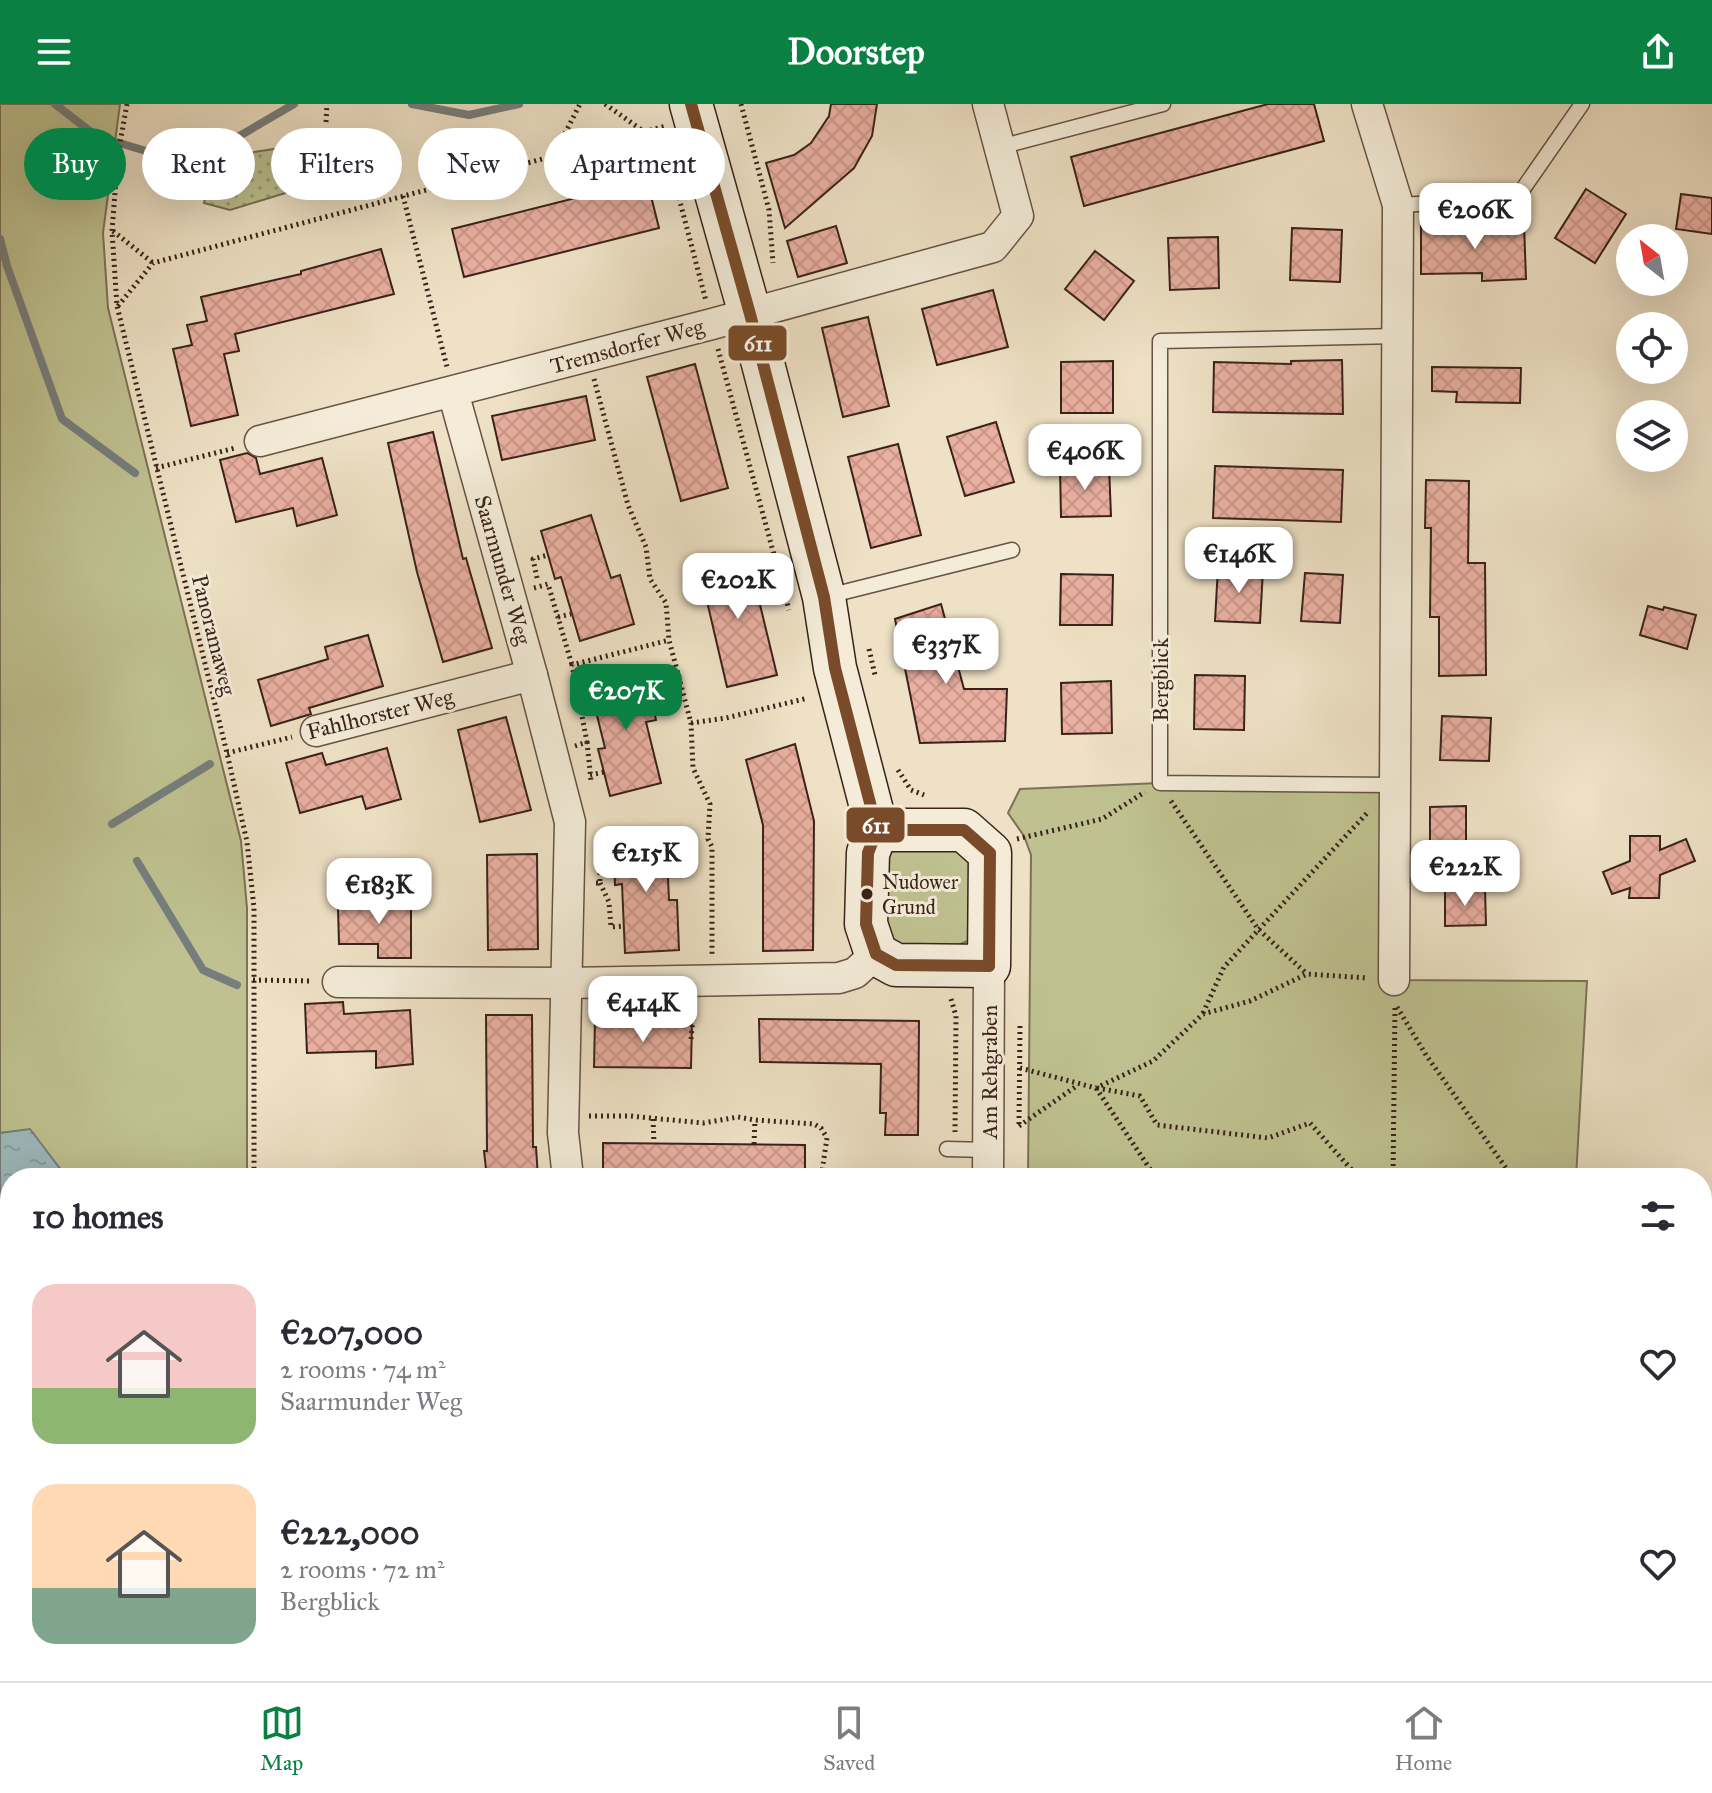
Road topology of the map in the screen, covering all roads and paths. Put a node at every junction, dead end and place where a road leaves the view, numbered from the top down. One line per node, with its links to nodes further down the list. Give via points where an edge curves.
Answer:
1 (127, 104): 19 (path, Panoramaweg)
2 (327, 104): 10 (path)
3 (580, 104): 11 (path)
4 (605, 104): 12 (path)
5 (988, 104): 14 (street, Tremsdorfer Weg)
6 (1163, 104): 14 (lane)
7 (1367, 104): 18 (street)
8 (1582, 104): 18 (lane, via 1516,199)
9 (674, 121): 13 (path); 22 (street)
10 (326, 122)
11 (568, 128)
12 (638, 128)
13 (654, 128)
14 (1000, 147): 22 (street, Tremsdorfer Weg, via 1018,216 993,247)
15 (544, 159): 16 (path)
16 (403, 196): 20 (path); 24 (path)
17 (681, 200): 22 (path)
18 (1398, 205): 23 (street)
19 (112, 231): 20 (path); 21 (path, Panoramaweg)
20 (153, 263): 21 (path)
21 (117, 306): 27 (path, Panoramaweg)
22 (731, 319): 24 (street, Tremsdorfer Weg); 31 (street); 31 (path)
23 (1398, 336): 46 (lane, Bergblick, via 1160,341); 47 (street)
24 (453, 392): 26 (street, Tremsdorfer Weg); 30 (street, Saarmunder Weg)
25 (598, 392): 34 (path, via 628,505 646,547 650,579 666,603)
26 (260, 441): 27 (path)
27 (156, 468): 43 (path, Panoramaweg)
28 (1012, 550): 31 (lane)
29 (548, 555): 30 (path, via 533,559)
30 (524, 591): 33 (path, via 548,584); 36 (street, Saarmunder Weg)
31 (808, 610): 48 (street, via 835,668)
32 (571, 614): 33 (path)
33 (558, 617): 35 (path)
34 (669, 640): 35 (path); 40 (path)
35 (572, 665): 39 (path)
36 (532, 675): 41 (street, Fahlhorster Weg); 42 (street, Saarmunder Weg)
37 (813, 697): 40 (path)
38 (595, 706): 39 (path)
39 (581, 708): 42 (path, via 587,742)
40 (691, 723): 55 (path, via 693,768 710,804)
41 (316, 731): 43 (path, Fahlhorster Weg)
42 (552, 752): 61 (street, Saarmunder Weg, via 570,822)
43 (227, 753): 59 (path, Panoramaweg, via 248,855)
44 (604, 772): 45 (path)
45 (590, 775)
46 (1160, 783): 47 (lane); 49 (path, via 1102,819); 54 (path)
47 (1394, 785): 54 (path); 62 (street)
48 (877, 830): 56 (street, via 868,853 866,924); 57 (street, Am Rehgraben, via 964,830 990,853)
49 (1016, 839)
50 (614, 860): 51 (path)
51 (602, 863)
52 (600, 883): 53 (path, via 609,902 611,927)
53 (625, 926)
54 (1258, 929): 58 (path); 63 (path, via 1224,967)
55 (712, 950)
56 (876, 954): 57 (street, via 896,965); 61 (street, via 855,973 839,978)
57 (989, 966): 74 (street, Am Rehgraben)
58 (1307, 974): 62 (path); 63 (path, via 1250,1001)
59 (253, 980): 60 (path); 75 (path, Panoramaweg)
60 (338, 982): 61 (street)
61 (567, 983): 67 (street, Saarmunder Weg)
62 (1394, 992): 80 (path); 81 (path, via 1426,1055)
63 (1203, 1014): 66 (path, via 1153,1061)
64 (1020, 1068): 65 (path)
65 (1078, 1084): 66 (path); 70 (path)
66 (1096, 1088): 78 (path); 79 (path, via 1140,1096 1157,1125 1268,1138 1310,1123)
67 (564, 1115): 68 (path); 76 (street, Saarmunder Weg)
68 (653, 1119): 69 (path); 71 (path)
69 (755, 1120): 72 (path); 77 (path, via 807,1122 821,1128 828,1145)
70 (1019, 1126)
71 (654, 1144)
72 (754, 1144)
73 (947, 1149): 74 (lane)
74 (988, 1164)
75 (254, 1168)
76 (567, 1168)
77 (823, 1168)
78 (1149, 1168)
79 (1350, 1168)
80 (1393, 1168)
81 (1506, 1168)

